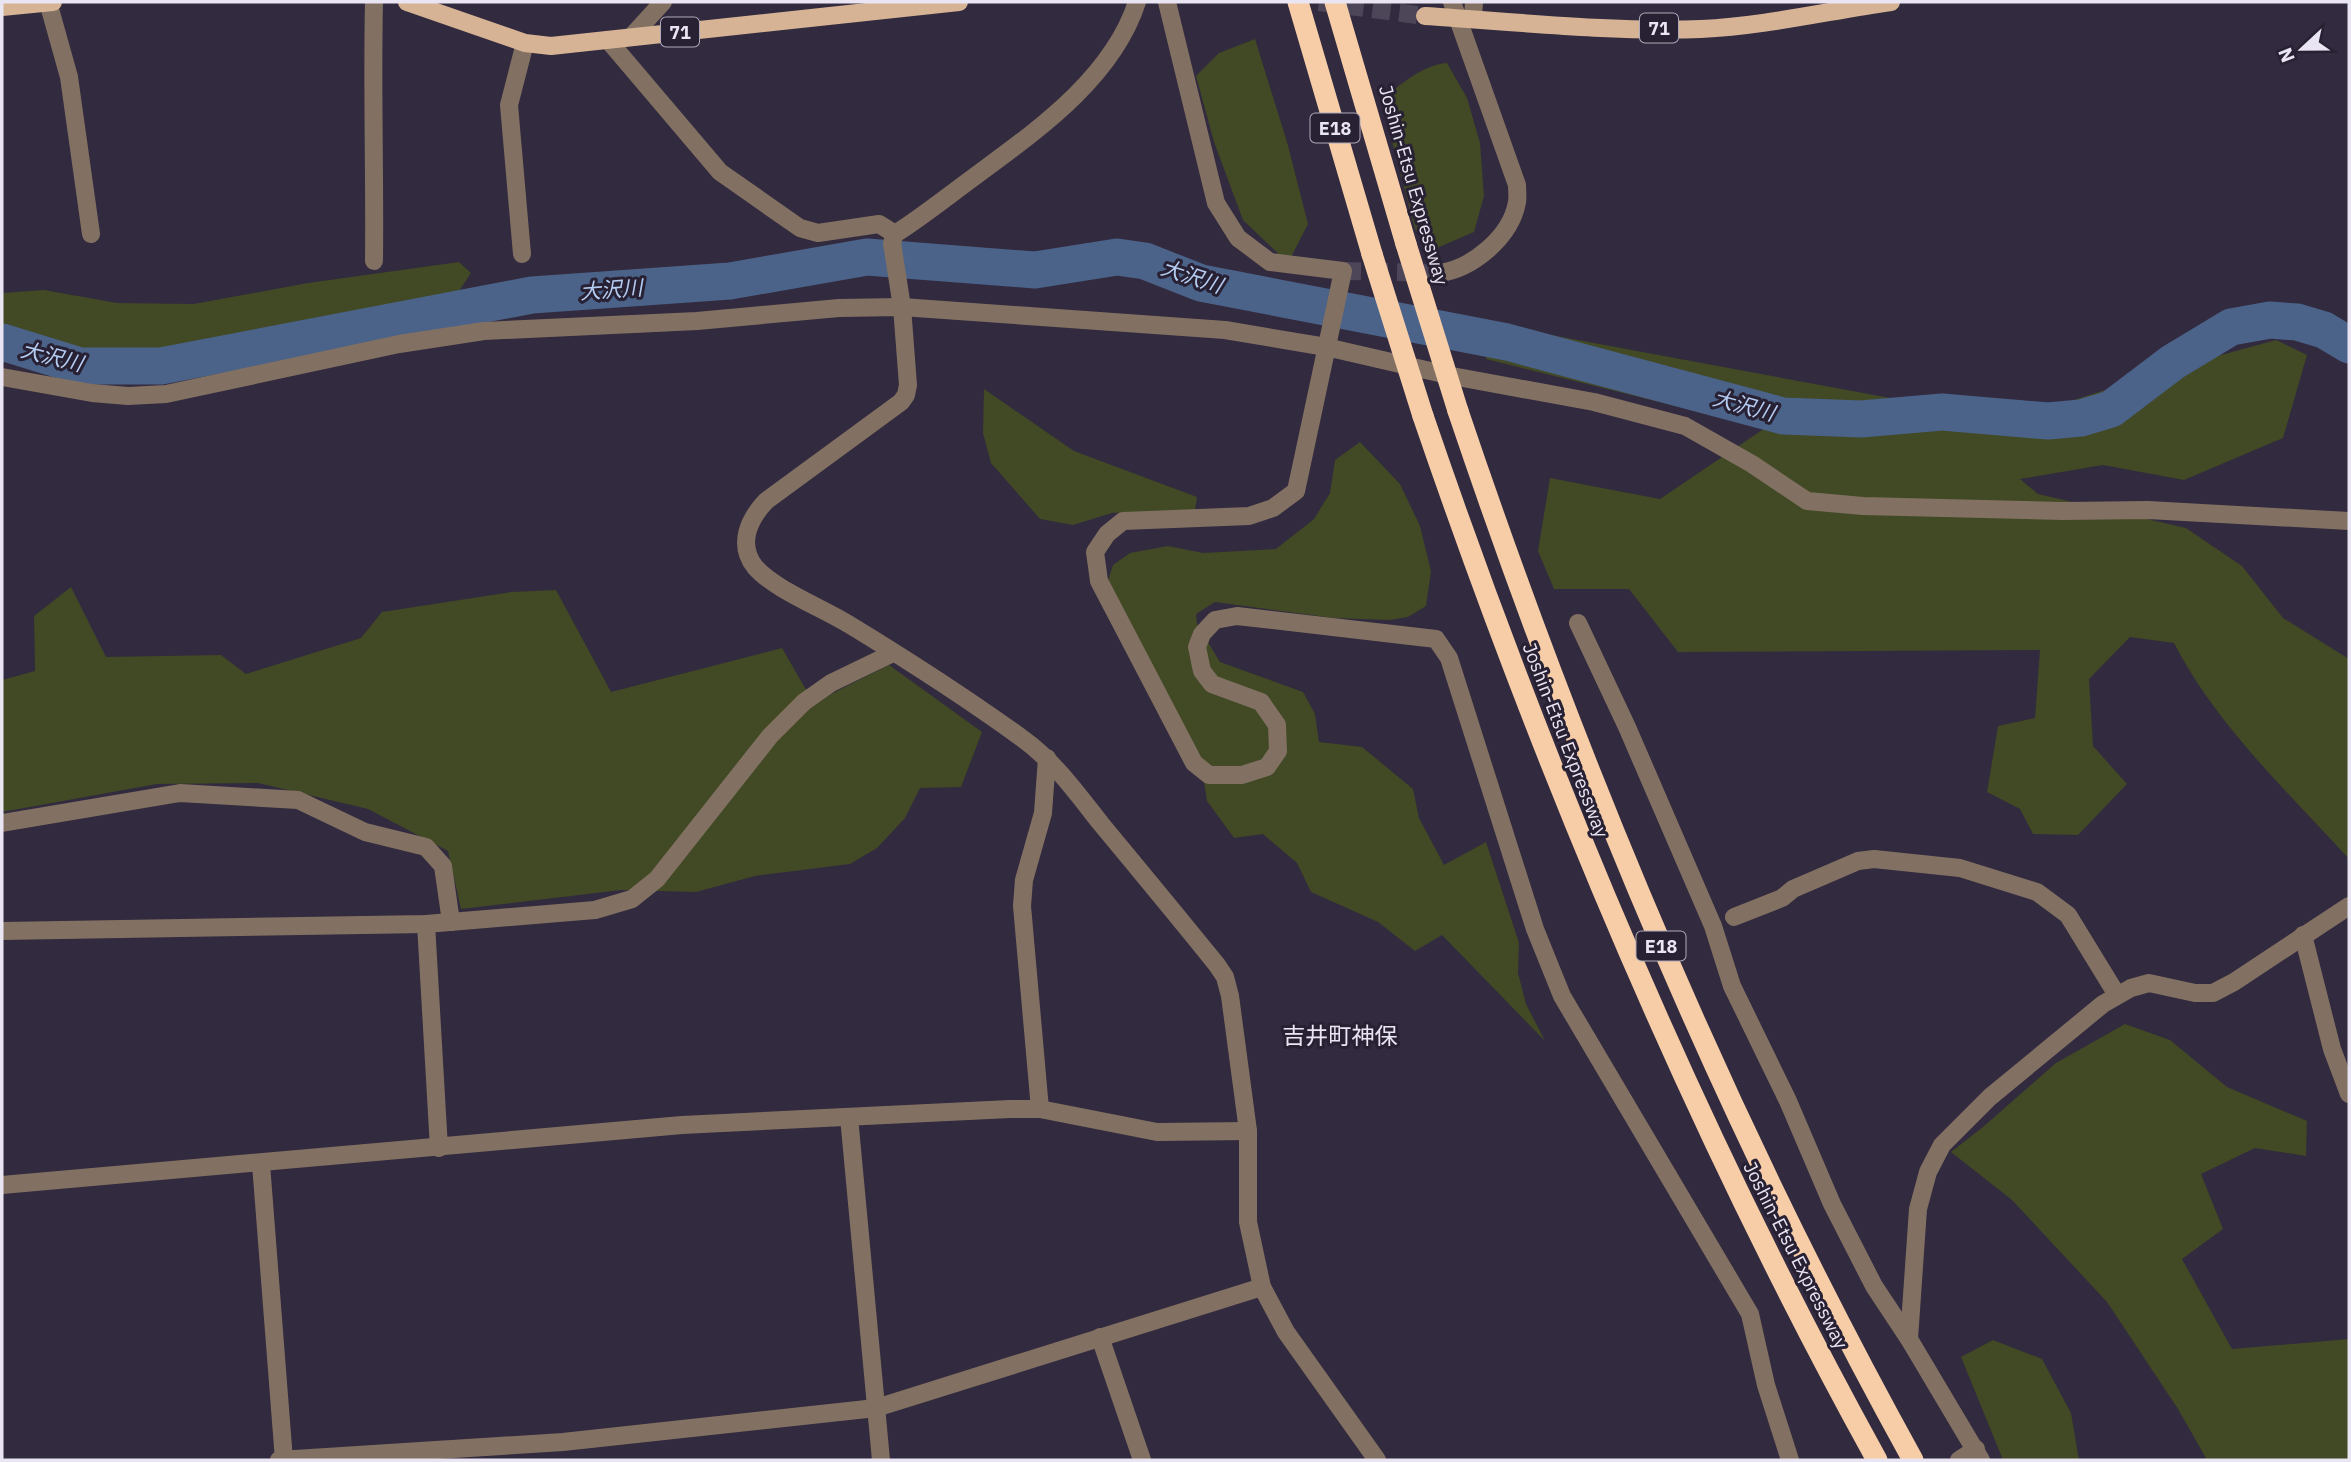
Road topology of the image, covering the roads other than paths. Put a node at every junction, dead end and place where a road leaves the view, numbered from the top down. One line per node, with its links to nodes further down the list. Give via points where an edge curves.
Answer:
1 (50, 2): 11 (main road); 19 (street, via 69,77)
2 (374, 2): 22 (street)
3 (407, 2): 18 (main road, 71)
4 (663, 2): 16 (street)
5 (959, 2): 12 (main road, 71)
6 (1137, 2): 20 (street, via 1130,23 1069,102)
7 (1167, 2): 25 (street, via 1216,203 1238,238 1269,262 1343,271)
8 (1298, 2): 57 (highway, Joshin-Etsu Expressway / E18, bridge, via 1423,416 1536,732 1634,969 1735,1189)
9 (1335, 2): 58 (highway, Joshin-Etsu Expressway / E18, bridge, via 1458,411 1527,610 1615,836 1738,1114 1820,1284)
10 (1891, 2): 14 (main road, 71, via 1702,29 1609,27)
11 (29, 3): 13 (main road)
12 (928, 3): 16 (main road, 71)
13 (2, 7)
14 (1464, 10): 15 (main road, 71); 23 (street, via 1517,185 1517,202 1488,247 1459,269)
15 (1425, 16)
16 (631, 37): 17 (main road, 71)
17 (608, 40): 18 (main road, 71, via 551,46); 20 (street, via 720,172 800,228 818,233 879,224)
18 (525, 43): 21 (street, via 509,105)
19 (91, 234)
20 (895, 234): 24 (street, via 892,243)
21 (522, 254)
22 (374, 261)
23 (1439, 273)
24 (902, 307): 25 (street, via 1225,330); 26 (street, via 484,331 399,344 166,394 92,393); 29 (street, via 906,395 766,501 755,513 745,540 753,564 765,577)
25 (1326, 346): 27 (street, via 1452,376 1594,402 1685,426 1807,501 1863,506 2148,510); 56 (street, via 1296,491 1273,508 1249,516 1123,521 1107,534 1096,552 1099,581 1195,763 1209,775 1242,775 1267,767 1279,751 1277,724 1261,702 1212,684 1202,671 1197,647 1215,620 1237,616 1436,639 1449,658 1535,929 1562,996 1750,1314)
26 (2, 377)
27 (2349, 521)
28 (1578, 623): 48 (street, via 1713,926 1732,986 1832,1204 1874,1286)
29 (893, 653): 30 (street); 34 (street, via 831,683 804,702 770,736 657,879 632,899 595,910)
30 (1047, 758): 40 (street, via 1042,813 1024,880 1022,906); 42 (street, via 1226,977)
31 (2, 823): 34 (street, via 180,793 299,800 365,832 426,847 443,866)
32 (2349, 906): 37 (street)
33 (1734, 917): 38 (street, via 1858,861 1960,868 2037,892 2068,915)
34 (451, 922): 35 (street)
35 (426, 924): 36 (street); 43 (street)
36 (2, 932)
37 (2303, 935): 38 (street, via 2213,993 2149,983); 39 (street, via 2332,1049)
38 (2117, 995): 48 (street, via 1990,1097 1942,1145 1928,1171 1918,1209)
39 (2349, 1094)
40 (1040, 1109): 41 (street); 42 (street, via 1157,1132)
41 (849, 1117): 43 (street, via 682,1125); 49 (street)
42 (1248, 1131): 46 (street, via 1248,1222)
43 (439, 1147): 44 (street)
44 (261, 1164): 45 (street); 52 (street)
45 (2, 1185)
46 (1262, 1287): 47 (street); 55 (street, via 1286,1332)
47 (1100, 1337): 49 (street); 54 (street)
48 (1909, 1339): 50 (street)
49 (876, 1408): 52 (street, via 562,1442); 53 (street)
50 (1969, 1457)
51 (279, 1460): 52 (street)
52 (284, 1460)
53 (881, 1460)
54 (1142, 1460)
55 (1377, 1460)
56 (1790, 1460)
57 (1877, 1460)
58 (1913, 1460)

